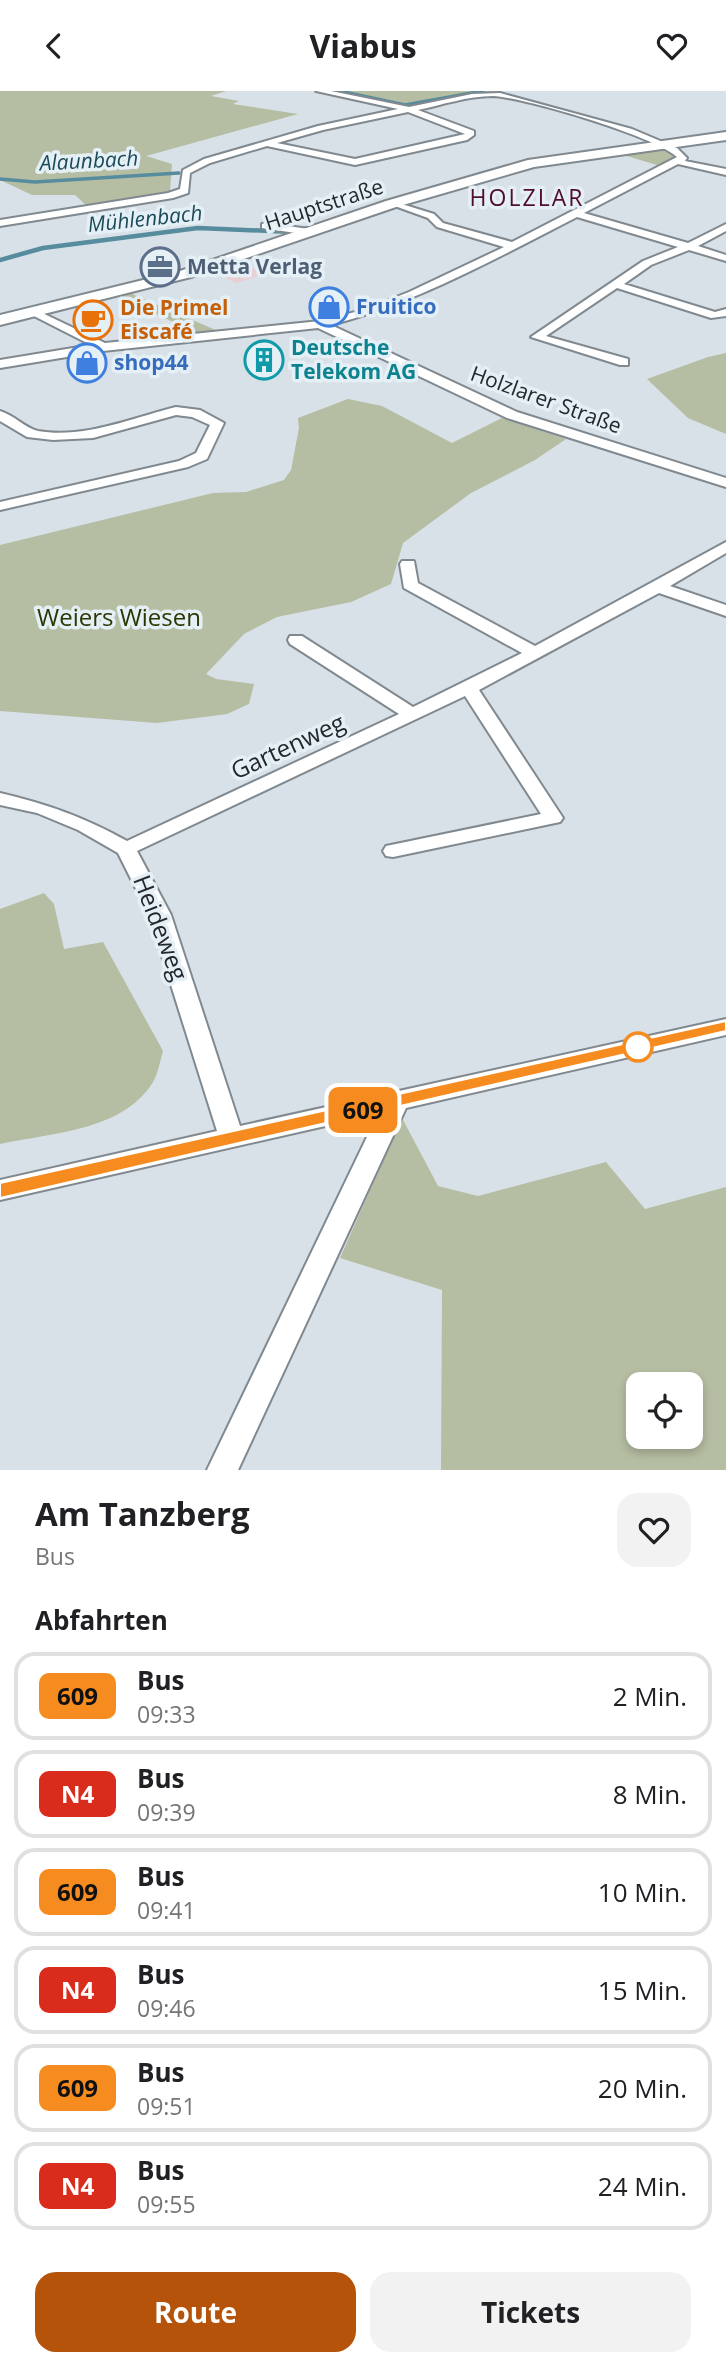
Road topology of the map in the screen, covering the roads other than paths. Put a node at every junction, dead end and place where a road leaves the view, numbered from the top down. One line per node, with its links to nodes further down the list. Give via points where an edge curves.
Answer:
1 (320, 91): 4 (street)
2 (512, 91): 3 (street)
3 (497, 94): 4 (street); 7 (street, via 600,121)
4 (408, 109): 6 (street); 6 (street, via 471,133 355,163)
5 (726, 136): 7 (main road, Hauptstraße)
6 (266, 143): 13 (street, via 194,166 186,172 185,191 179,193)
7 (664, 144): 8 (street, via 682,154); 10 (main road, Hauptstraße, via 543,161)
8 (679, 162): 9 (street); 12 (street)
9 (726, 172)
10 (395, 203): 17 (main road, Hauptstraße); 18 (street, via 431,216 440,225)
11 (10, 213): 13 (street)
12 (578, 214): 18 (street); 19 (street)
13 (19, 220): 14 (street)
14 (0, 223)
15 (266, 226): 17 (street)
16 (726, 227): 19 (street)
17 (309, 232): 25 (main road, Hauptstraße, via 185,274)
18 (513, 246): 27 (street, via 401,299)
19 (688, 246): 20 (street); 21 (street, via 647,264)
20 (726, 258)
21 (617, 285): 23 (street); 29 (street, via 537,337)
22 (726, 306): 23 (street, via 709,301)
23 (689, 308): 24 (street, via 715,316)
24 (726, 312)
25 (36, 313): 26 (main road, Hauptstraße); 28 (street)
26 (0, 320)
27 (320, 324): 28 (street); 33 (street, Holzlarer Straße, via 512,415)
28 (103, 347): 30 (street)
29 (624, 362)
30 (0, 364)
31 (0, 415): 32 (street)
32 (7, 426): 34 (street, via 32,434 74,436 176,411 217,423 202,456 183,464)
33 (726, 483)
34 (0, 506)
35 (726, 547): 37 (street, Gartenweg)
36 (408, 564): 40 (street, via 410,586)
37 (658, 587): 38 (street); 40 (street, Gartenweg)
38 (726, 611)
39 (296, 640): 42 (street)
40 (533, 652): 41 (street, Gartenweg)
41 (469, 688): 42 (street, Gartenweg); 45 (street, via 552,818)
42 (413, 715): 44 (street, Gartenweg)
43 (0, 799): 44 (street, Heideweg, via 85,825)
44 (127, 849): 48 (street, Heideweg, via 160,915)
45 (393, 851)
46 (726, 1027): 47 (street)
47 (396, 1103): 48 (street); 50 (street)
48 (232, 1139): 49 (street)
49 (0, 1190)
50 (222, 1470)

